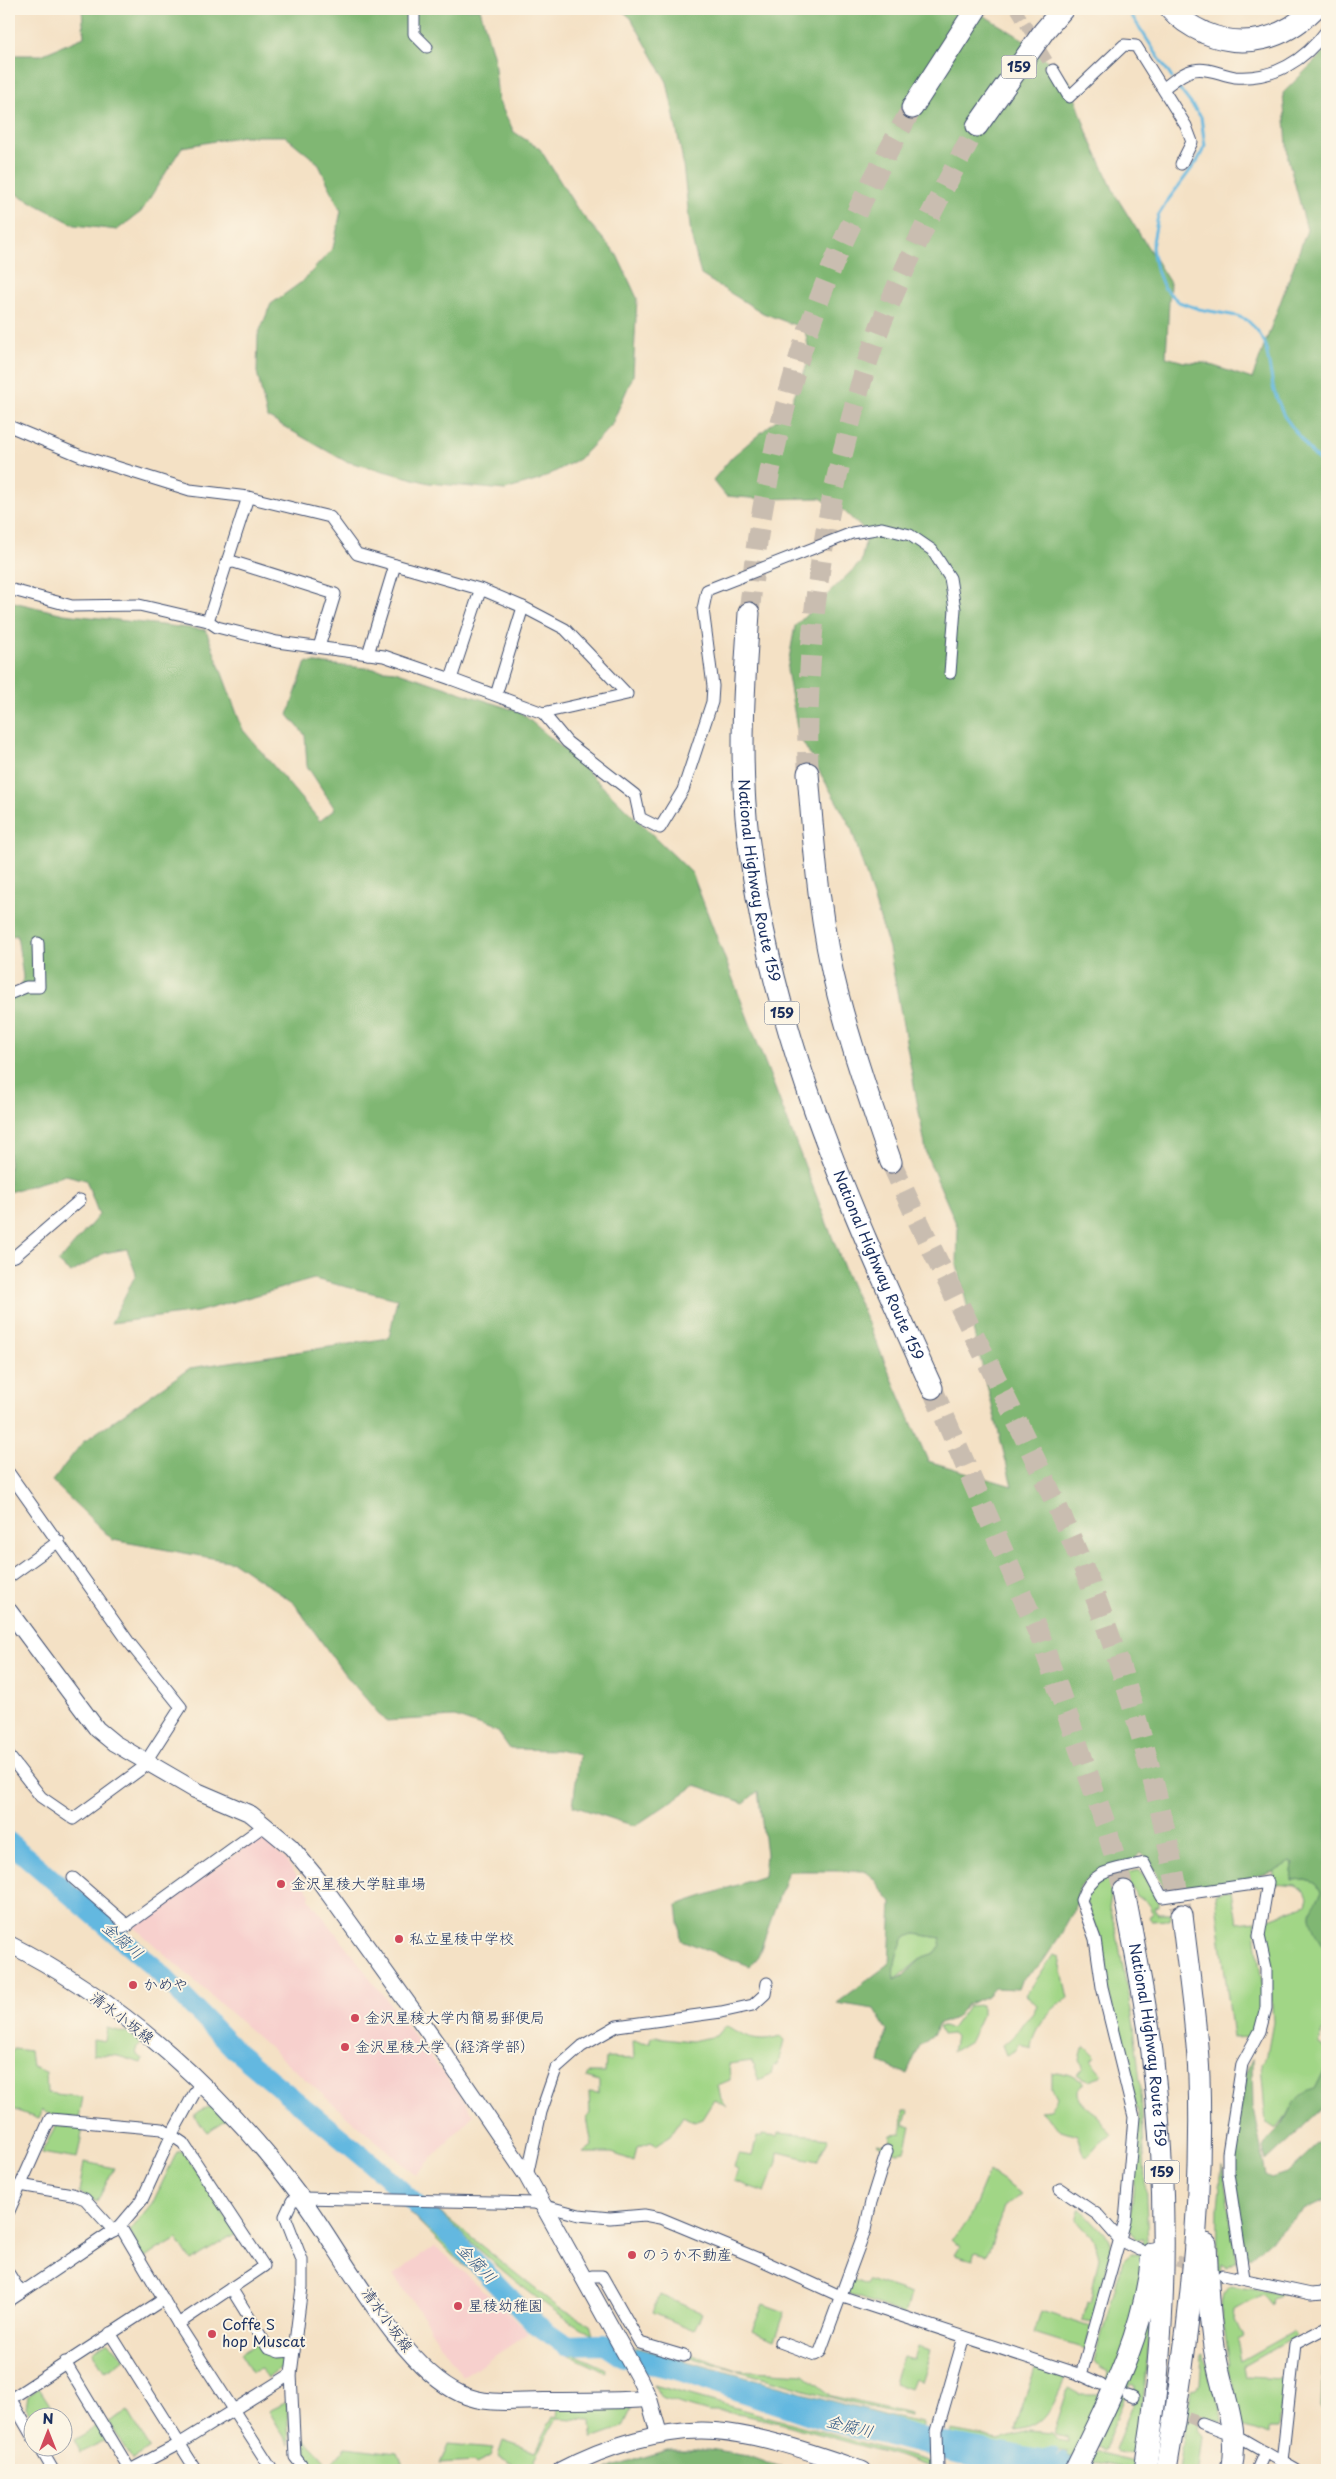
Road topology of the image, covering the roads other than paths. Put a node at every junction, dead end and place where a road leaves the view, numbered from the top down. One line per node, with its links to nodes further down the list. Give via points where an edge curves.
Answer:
1 (414, 9): 9 (street, via 414,34)
2 (976, 9): 12 (highway)
3 (1063, 9): 13 (highway, 159)
4 (1171, 9): 7 (highway, via 1192,27 1206,33 1231,41 1248,42 1282,33)
5 (1188, 9): 6 (highway, via 1215,25 1248,29 1277,21)
6 (1296, 9)
7 (1314, 9)
8 (1327, 30): 11 (street, via 1300,60 1278,72 1236,77 1204,69 1191,71)
9 (427, 47)
10 (1053, 70): 11 (street, via 1068,97 1124,45 1136,46)
11 (1166, 86): 14 (street, via 1192,142)
12 (912, 108)
13 (977, 126)
14 (1181, 164)
15 (9, 426): 16 (street, via 81,456 190,490)
16 (248, 497): 17 (street); 18 (street, via 330,517 357,554)
17 (226, 563): 23 (street); 24 (street, via 234,562 335,594)
18 (395, 565): 20 (street); 25 (street)
19 (9, 590): 23 (street, via 72,606 139,605)
20 (483, 590): 21 (street); 27 (street)
21 (523, 607): 28 (street); 29 (street, via 565,629 627,694)
22 (749, 613): 36 (highway, National Highway Route 159 / 159, via 743,725 744,785 748,836 768,958 797,1064 816,1118 860,1228)
23 (208, 621): 24 (street, via 217,627 277,642)
24 (319, 647): 25 (street)
25 (368, 654): 27 (street, via 384,656)
26 (950, 674): 29 (street, via 955,609 950,578 942,563 932,550 910,535 888,529 866,529 708,590 703,609 713,686 712,702 683,790 660,828 640,818 635,795 567,742)
27 (451, 679): 28 (street)
28 (496, 695): 29 (street)
29 (543, 712)
30 (808, 773): 33 (highway, via 818,879 838,994)
31 (38, 942): 32 (street, via 39,987 26,987)
32 (9, 994)
33 (891, 1162)
34 (80, 1200): 35 (street, via 15,1256)
35 (9, 1257)
36 (932, 1388)
37 (9, 1473): 38 (street)
38 (58, 1541): 39 (street); 42 (street, via 128,1641 181,1706)
39 (9, 1577)
40 (9, 1610): 42 (street, via 97,1729)
41 (9, 1756): 42 (street, via 41,1797 73,1819)
42 (147, 1762): 43 (street, via 195,1790 244,1810)
43 (265, 1824): 44 (street, via 126,1927); 54 (street, via 291,1847 321,1883)
44 (73, 1878)
45 (1124, 1892): 47 (highway, National Highway Route 159 / 159)
46 (1182, 1915): 50 (highway, 159)
47 (1132, 1933): 95 (highway, National Highway Route 159 / 159, via 1152,2050 1164,2205 1162,2311); 106 (highway, 159, via 1152,2137 1154,2223 1150,2266 1145,2298 1121,2376)
48 (9, 1944): 51 (street, 清水小坂線, via 48,1964 134,2023)
49 (767, 1983): 54 (street, via 765,1994 753,2005 617,2026 582,2046 556,2069 541,2112)
50 (1199, 2077): 97 (highway, 159, via 1198,2203 1193,2272); 107 (highway, 159, via 1211,2329 1232,2422 1235,2452)
51 (200, 2083): 52 (street); 57 (street, 清水小坂線, via 231,2111)
52 (172, 2134): 55 (street, via 162,2129 50,2119); 60 (street, via 142,2200); 67 (street, via 183,2143 264,2266)
53 (887, 2151): 70 (street, via 864,2234)
54 (527, 2176): 58 (street)
55 (20, 2186): 59 (street); 60 (street, via 85,2199)
56 (1060, 2189): 61 (street, via 1098,2215)
57 (302, 2198): 58 (street, via 428,2199); 78 (street, via 292,2201 285,2216 302,2260); 85 (street, 清水小坂線, via 401,2343 437,2380 462,2395 491,2402)
58 (544, 2205): 66 (street); 70 (street, via 580,2215 660,2218)
59 (9, 2210)
60 (117, 2229): 69 (street); 71 (street)
61 (1120, 2240): 62 (street); 65 (street, via 1126,2221 1134,2116 1102,1987 1095,1938 1081,1900 1083,1894 1090,1881 1099,1874 1144,1863 1162,1897 1268,1882 1259,1936 1266,1968 1266,2008 1260,2031 1242,2064 1228,2153 1228,2173); 82 (street)
62 (1140, 2250)
63 (9, 2274): 69 (street)
64 (1223, 2275): 65 (street)
65 (1244, 2278): 68 (street, via 1311,2294 1323,2293)
66 (584, 2280): 79 (street, via 602,2276 640,2343); 85 (street)
67 (231, 2288): 73 (street); 78 (street, via 268,2348 279,2352)
68 (1327, 2288)
69 (21, 2293): 72 (street)
70 (840, 2296): 76 (street); 77 (street, via 820,2352 815,2355)
71 (164, 2299): 73 (street); 75 (street)
72 (9, 2301)
73 (178, 2324): 86 (street)
74 (1327, 2327): 96 (street, via 1295,2344)
75 (110, 2333): 80 (street); 92 (street)
76 (964, 2337): 82 (street); 105 (street, via 937,2431)
77 (780, 2342)
78 (294, 2351): 81 (street)
79 (684, 2356)
80 (65, 2362): 84 (street); 99 (street)
81 (291, 2374): 86 (street); 102 (street, via 295,2456)
82 (1081, 2375): 83 (street)
83 (1101, 2384)
84 (9, 2398): 87 (street)
85 (649, 2399): 90 (street)
86 (234, 2409): 92 (street); 101 (street)
87 (22, 2419)
88 (1202, 2423): 89 (street)
89 (1223, 2431)
90 (659, 2434): 103 (street, via 586,2456); 104 (street, via 714,2431 736,2434)
91 (1242, 2439): 93 (street)
92 (179, 2444): 99 (street); 100 (street)
93 (1266, 2452): 96 (street); 108 (street)
94 (45, 2456): 98 (street)
95 (1147, 2462)
96 (1282, 2462): 109 (street)
97 (1167, 2464)
98 (53, 2470)
99 (130, 2470)
100 (196, 2470)
101 (272, 2470)
102 (305, 2470)
103 (561, 2470)
104 (862, 2470)
105 (938, 2470)
106 (1075, 2470)
107 (1231, 2470)
108 (1257, 2470)
109 (1296, 2470)

